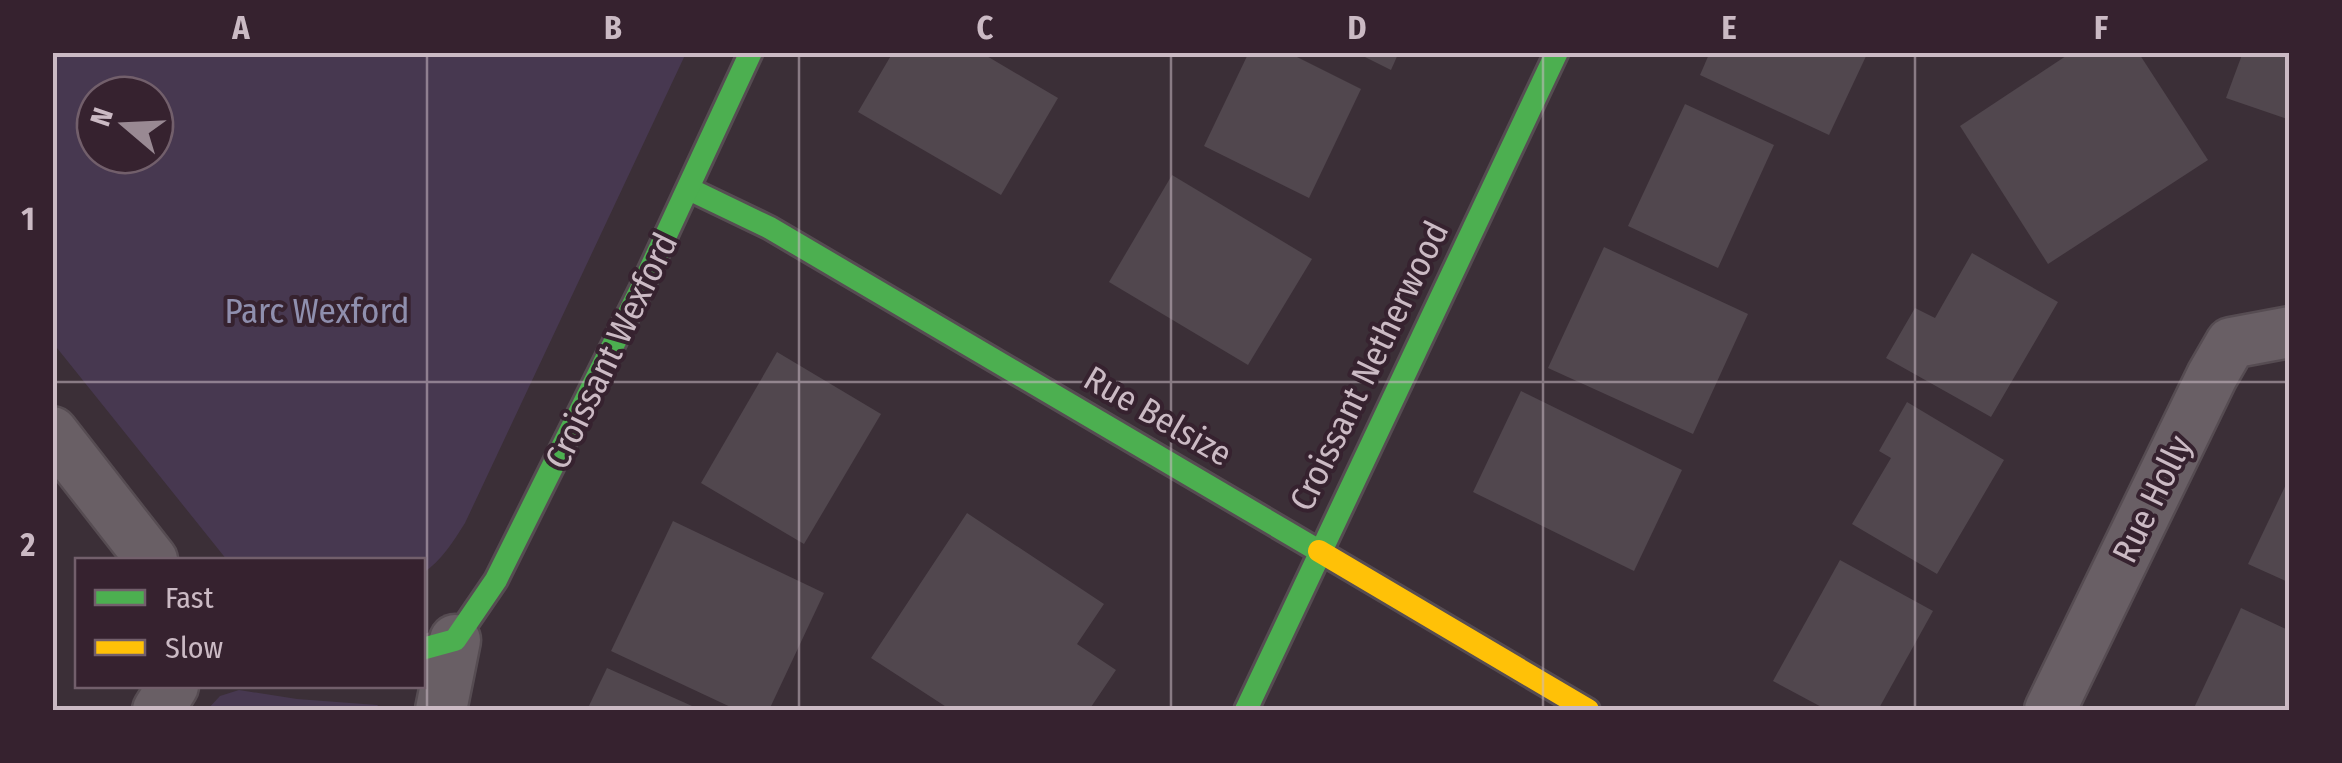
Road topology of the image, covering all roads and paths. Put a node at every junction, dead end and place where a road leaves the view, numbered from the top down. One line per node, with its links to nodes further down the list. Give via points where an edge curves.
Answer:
1 (751, 52): 3 (street, Croissant Wexford)
2 (1557, 52): 6 (street, Croissant Netherwood)
3 (689, 189): 6 (street, Rue Belsize, via 770,228); 8 (street, Croissant Wexford, via 491,589)
4 (2290, 332): 14 (street, Rue Holly, via 2231,343)
5 (52, 432): 7 (street)
6 (1318, 552): 12 (street, Croissant Netherwood); 13 (street, Rue Belsize)
7 (150, 558)
8 (438, 644): 11 (street, Croissant Wexford)
9 (172, 688): 10 (street)
10 (158, 710)
11 (441, 710)
12 (1246, 710)
13 (1588, 710)
14 (2050, 710)

